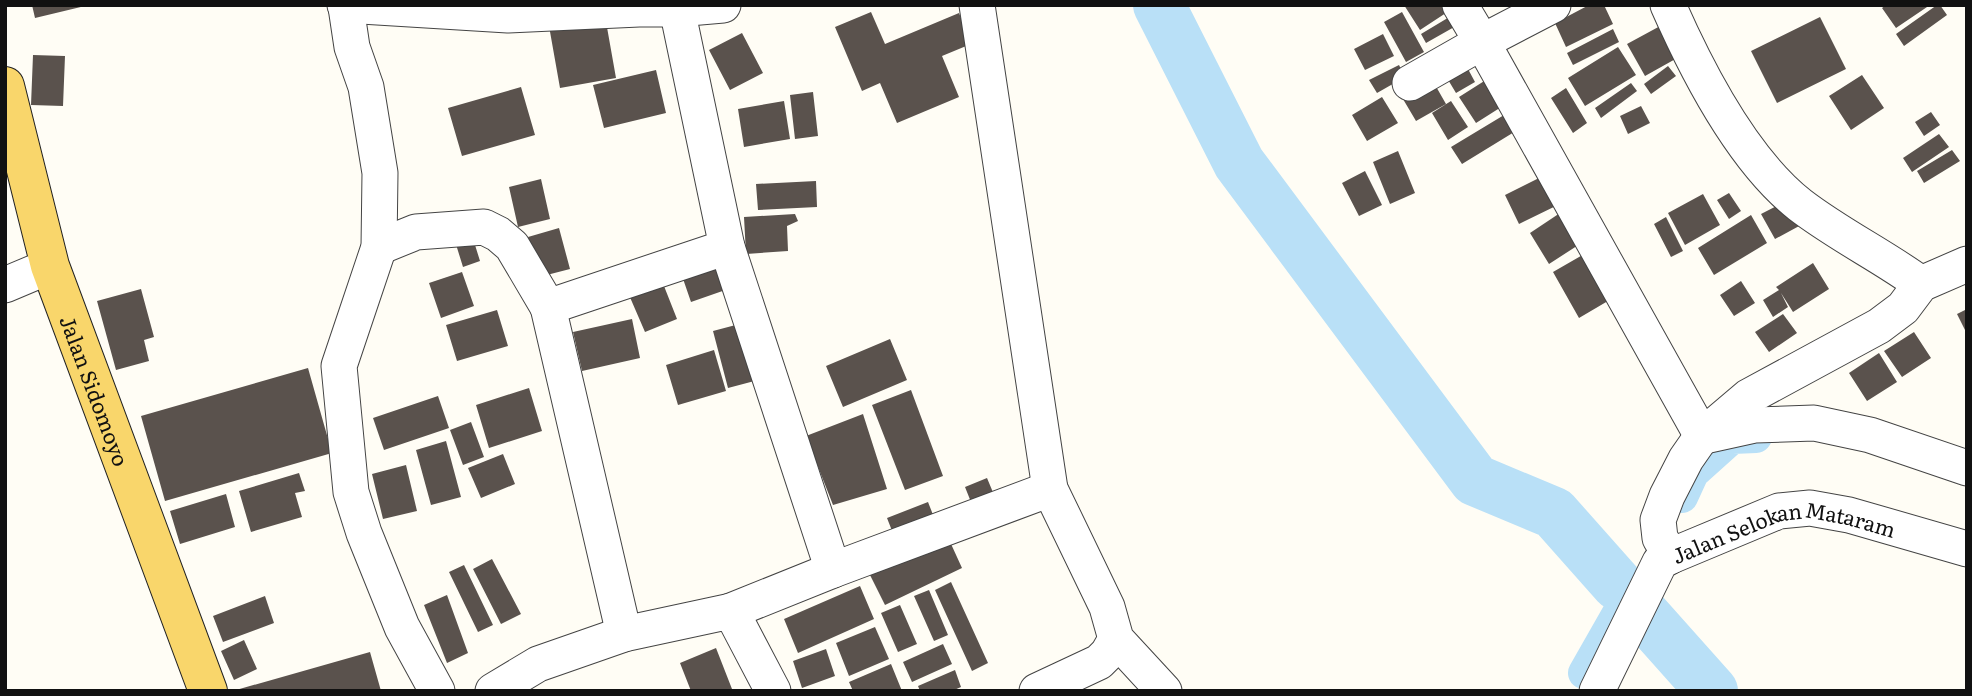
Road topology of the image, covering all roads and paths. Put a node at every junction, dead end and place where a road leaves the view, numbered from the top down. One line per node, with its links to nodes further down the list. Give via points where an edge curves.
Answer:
1 (723, 5): 8 (street)
2 (977, 5): 21 (street)
3 (1460, 5): 9 (street)
4 (1553, 5): 9 (street)
5 (1668, 5): 16 (street, via 1712,91 1767,174 1801,206)
6 (345, 6): 7 (street, via 508,15); 12 (street, via 352,47 366,87 380,173)
7 (638, 7): 8 (street)
8 (677, 9): 13 (street)
9 (1482, 42): 10 (street); 19 (street)
10 (1410, 83)
11 (5, 86): 15 (main road, Jalan Sidomoyo)
12 (379, 247): 18 (street, via 416,232 484,227 512,246); 29 (street, via 339,366 351,492 402,627)
13 (727, 247): 18 (street); 24 (street)
14 (1967, 264): 16 (street)
15 (50, 266): 17 (street); 28 (main road, Jalan Sidomoyo)
16 (1922, 284): 19 (street, via 1903,308 1880,326 1748,397)
17 (5, 285)
18 (548, 307): 26 (street)
19 (1702, 436): 20 (street, via 1755,425 1814,423 1870,435); 23 (street, via 1658,520)
20 (1967, 468)
21 (1050, 489): 24 (street); 27 (street, via 1107,607)
22 (1967, 549): 23 (street, Jalan Selokan Mataram, via 1850,514 1810,508 1779,511)
23 (1665, 559): 34 (street, Jalan Selokan Mataram)
24 (833, 570): 25 (street)
25 (731, 611): 26 (street); 31 (street)
26 (624, 634): 30 (street, via 538,664)
27 (1116, 639): 32 (street, via 1099,663); 33 (street)
28 (208, 691)
29 (437, 691)
30 (493, 691)
31 (773, 691)
32 (1037, 691)
33 (1164, 691)
34 (1597, 691)

